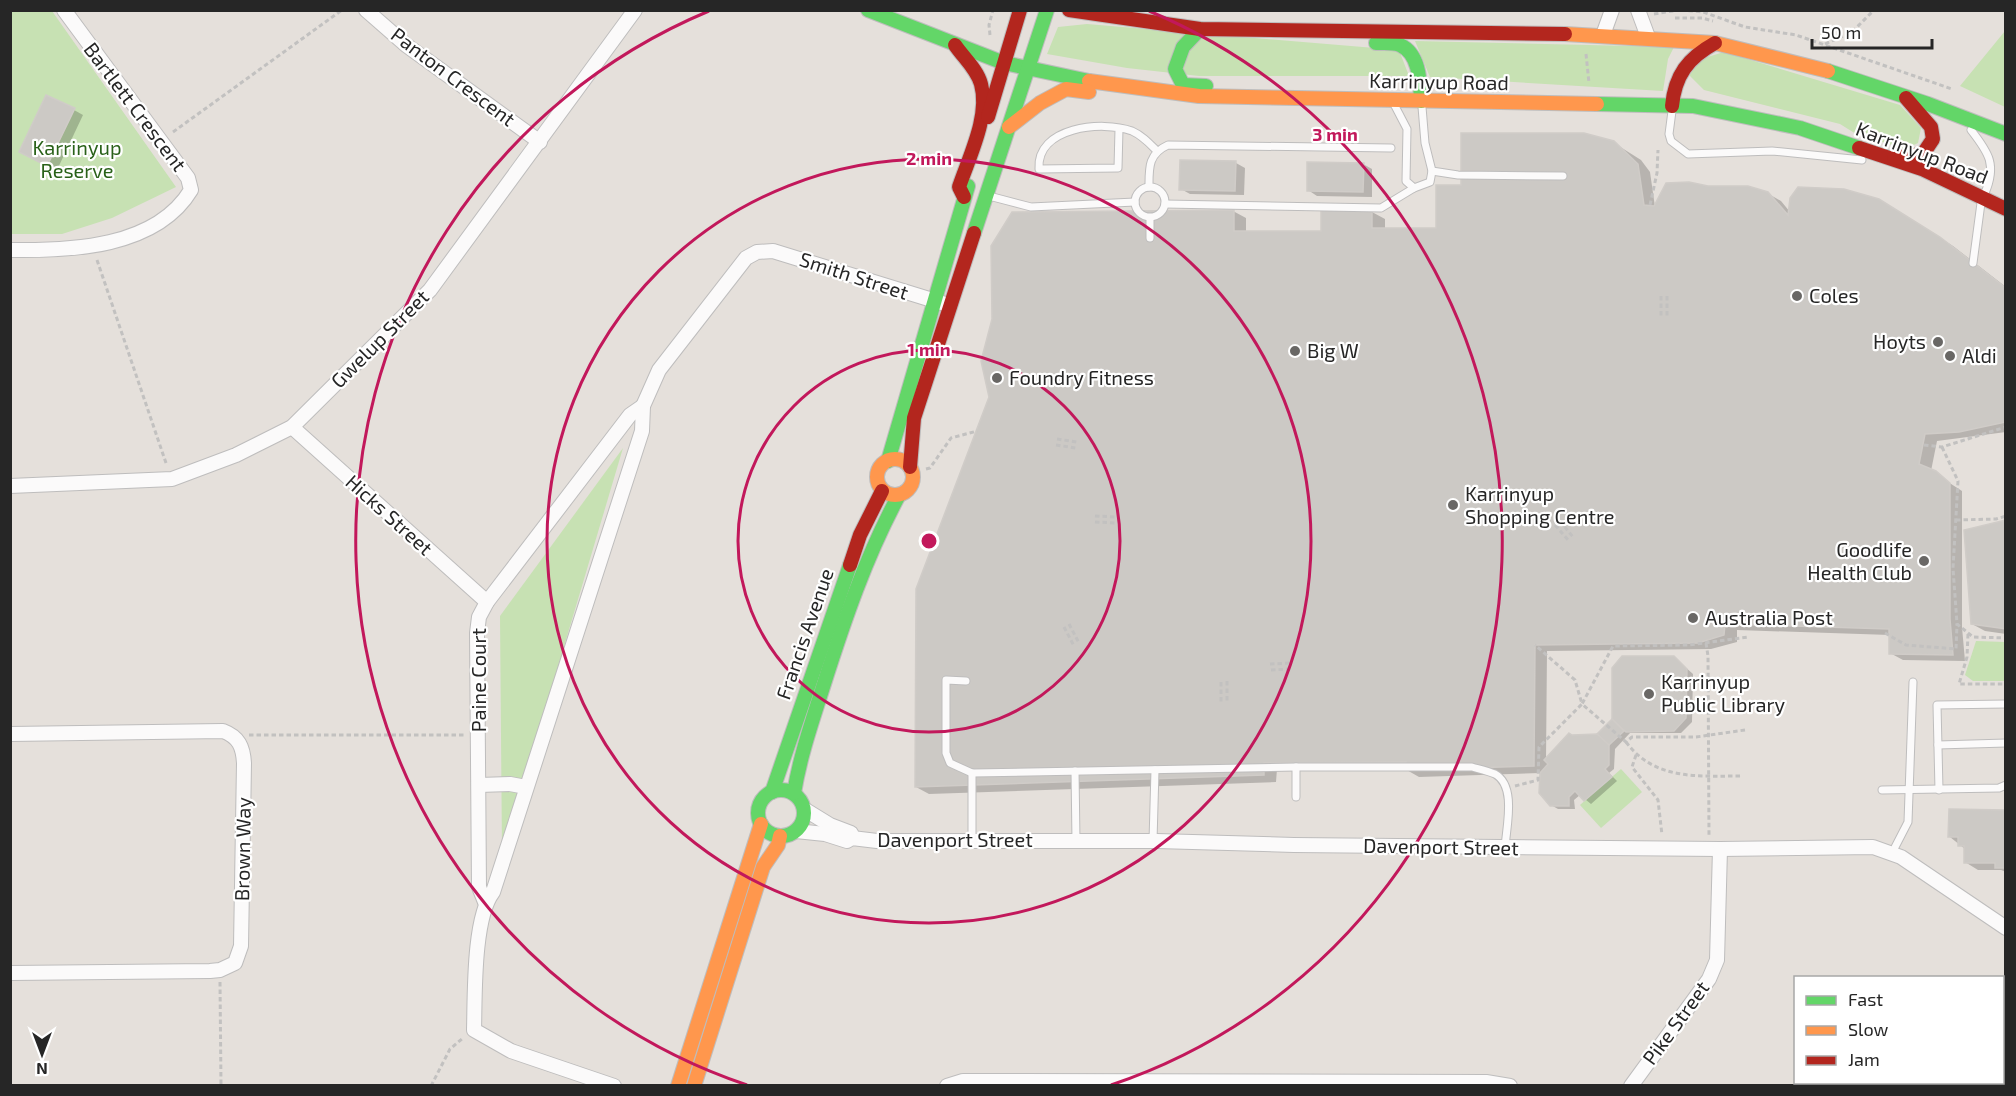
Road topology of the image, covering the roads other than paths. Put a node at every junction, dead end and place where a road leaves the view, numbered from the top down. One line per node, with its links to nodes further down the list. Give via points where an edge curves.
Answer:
1 (64, 10): 43 (street, Bartlett Crescent, via 188,178 191,190 160,220 132,235 63,251)
2 (366, 10): 27 (street, Panton Crescent, via 406,45)
3 (635, 10): 27 (street, Gwelup Street)
4 (868, 10): 15 (main road, Karrinyup Road)
5 (1020, 10): 16 (main road, Francis Avenue)
6 (1047, 10): 17 (main road, Francis Avenue)
7 (1069, 10): 10 (main road)
8 (1612, 10): 12 (street)
9 (1639, 13): 13 (street)
10 (1200, 29): 11 (main road); 18 (main road, via 1181,46 1176,58 1179,80 1183,85 1230,88)
11 (1301, 32): 12 (main road); 20 (main road, via 1314,41 1400,44 1411,54 1419,72)
12 (1603, 35): 13 (main road)
13 (1648, 37): 14 (main road)
14 (1715, 43): 19 (main road, via 1816,67); 22 (main road, via 1695,53 1683,66 1674,86)
15 (954, 44): 16 (main road, Karrinyup Road); 36 (main road, via 975,72 982,96 959,187)
16 (1004, 63): 17 (main road, Karrinyup Road); 36 (main road, Francis Avenue)
17 (1028, 69): 18 (main road, Karrinyup Road, via 1110,86); 24 (main road, Francis Avenue)
18 (1242, 97): 21 (main road, Karrinyup Road); 24 (main road, via 1229,106 1066,89)
19 (1906, 98): 23 (main road); 30 (main road, via 1931,127 1932,144 1923,154 1914,156)
20 (1421, 101): 21 (main road, Karrinyup Road); 22 (main road, Karrinyup Road); 31 (lane)
21 (1393, 102): 34 (lane, via 1407,129 1405,173 1406,181)
22 (1672, 106): 30 (main road, Karrinyup Road, via 1693,106 1800,128); 30 (lane, via 1671,141 1688,154 1772,152 1864,160)
23 (1961, 116): 26 (main road); 37 (lane, via 1989,156 1992,173)
24 (1009, 127): 35 (main road, Francis Avenue)
25 (1119, 129): 25 (lane, via 1084,127 1051,140 1039,170 1118,168); 29 (lane, via 1146,139)
26 (2006, 134)
27 (540, 142): 49 (street, Gwelup Street, via 430,290)
28 (1391, 148): 29 (lane, via 1168,145)
29 (1157, 152): 33 (lane, via 1149,165)
30 (1878, 155): 37 (main road, Karrinyup Road, via 1922,169)
31 (1432, 171): 32 (lane, via 1458,175); 34 (lane, via 1430,182)
32 (1563, 176)
33 (1149, 187): 38 (lane, via 1140,191); 39 (lane, via 1162,192)
34 (1414, 188): 39 (lane, via 1381,208)
35 (986, 194): 38 (lane, via 1030,207); 47 (main road, Francis Avenue)
36 (964, 197): 46 (main road, Francis Avenue)
37 (1984, 197): 40 (main road, Karrinyup Road); 45 (lane, via 1979,208)
38 (1135, 202): 41 (lane, via 1140,214)
39 (1165, 204): 41 (lane, via 1159,215)
40 (2006, 209)
41 (1150, 218): 42 (lane)
42 (1150, 238)
43 (10, 250)
44 (757, 252): 46 (street, Smith Street, via 789,255); 48 (street, Paine Court, via 746,258 659,369)
45 (1973, 263)
46 (933, 301): 47 (street, Smith Street); 50 (main road, Francis Avenue)
47 (950, 306): 51 (main road, Francis Avenue, via 914,418)
48 (642, 406): 55 (street, Paine Court, via 630,415); 68 (street, Paine Court, via 642,431)
49 (292, 427): 52 (street, Gwelup Street, via 172,480); 55 (street, Hicks Street)
50 (888, 461): 51 (main road, via 900,460); 53 (main road, Francis Avenue, via 877,474)
51 (911, 469): 54 (main road, Francis Avenue, via 909,489)
52 (10, 486)
53 (882, 491): 54 (main road); 72 (main road, Francis Avenue, via 860,535)
54 (899, 495): 73 (main road, Francis Avenue, via 878,532 862,574 799,761)
55 (487, 602): 66 (street, Paine Court, via 479,617 477,633)
56 (966, 681): 65 (lane, via 946,680 946,753 950,763)
57 (1912, 682): 71 (lane)
58 (2006, 704): 61 (lane, via 1937,705)
59 (10, 734): 88 (street, Brown Way, via 223,731 239,742 244,763 241,946 235,963 220,970)
60 (2006, 743): 61 (lane)
61 (1938, 745): 69 (lane)
62 (1296, 767): 63 (lane); 74 (lane); 83 (lane, via 1472,767 1494,774 1506,789)
63 (1155, 770): 64 (lane); 82 (lane)
64 (1075, 771): 65 (lane); 81 (lane)
65 (972, 773): 80 (lane)
66 (479, 785): 68 (street); 86 (street, Paine Court, via 479,887)
67 (2006, 785): 69 (lane)
68 (526, 787): 86 (street, Paine Court, via 493,892)
69 (1939, 789): 71 (lane)
70 (1882, 790): 71 (lane)
71 (1910, 790): 85 (lane, via 1908,822)
72 (772, 792): 73 (main road, via 787,790); 76 (main road, via 765,796 758,810)
73 (794, 794): 75 (main road)
74 (1296, 797)
75 (804, 809): 77 (main road, via 803,821); 79 (street, Davenport Street, via 851,833)
76 (761, 825): 78 (main road); 90 (main road)
77 (796, 831): 78 (main road); 79 (street, Davenport Street, via 847,841)
78 (780, 836): 91 (main road, via 763,867)
79 (852, 838): 80 (street, Davenport Street)
80 (972, 841): 81 (street, Davenport Street)
81 (1076, 841): 82 (street, Davenport Street)
82 (1153, 841): 83 (street, Davenport Street)
83 (1505, 848): 84 (street, Davenport Street)
84 (1720, 849): 85 (street, Davenport Street, via 1859,846); 94 (street, Pike Street, via 1717,960 1709,979)
85 (1892, 853): 87 (street, Davenport Street)
86 (485, 902): 89 (street, Paine Court, via 474,1030 511,1051)
87 (2006, 928)
88 (10, 973)
89 (614, 1086)
90 (678, 1086)
91 (694, 1086)
92 (947, 1086): 93 (street, via 963,1081 1026,1081 1486,1082)
93 (1510, 1086)
94 (1630, 1086)

